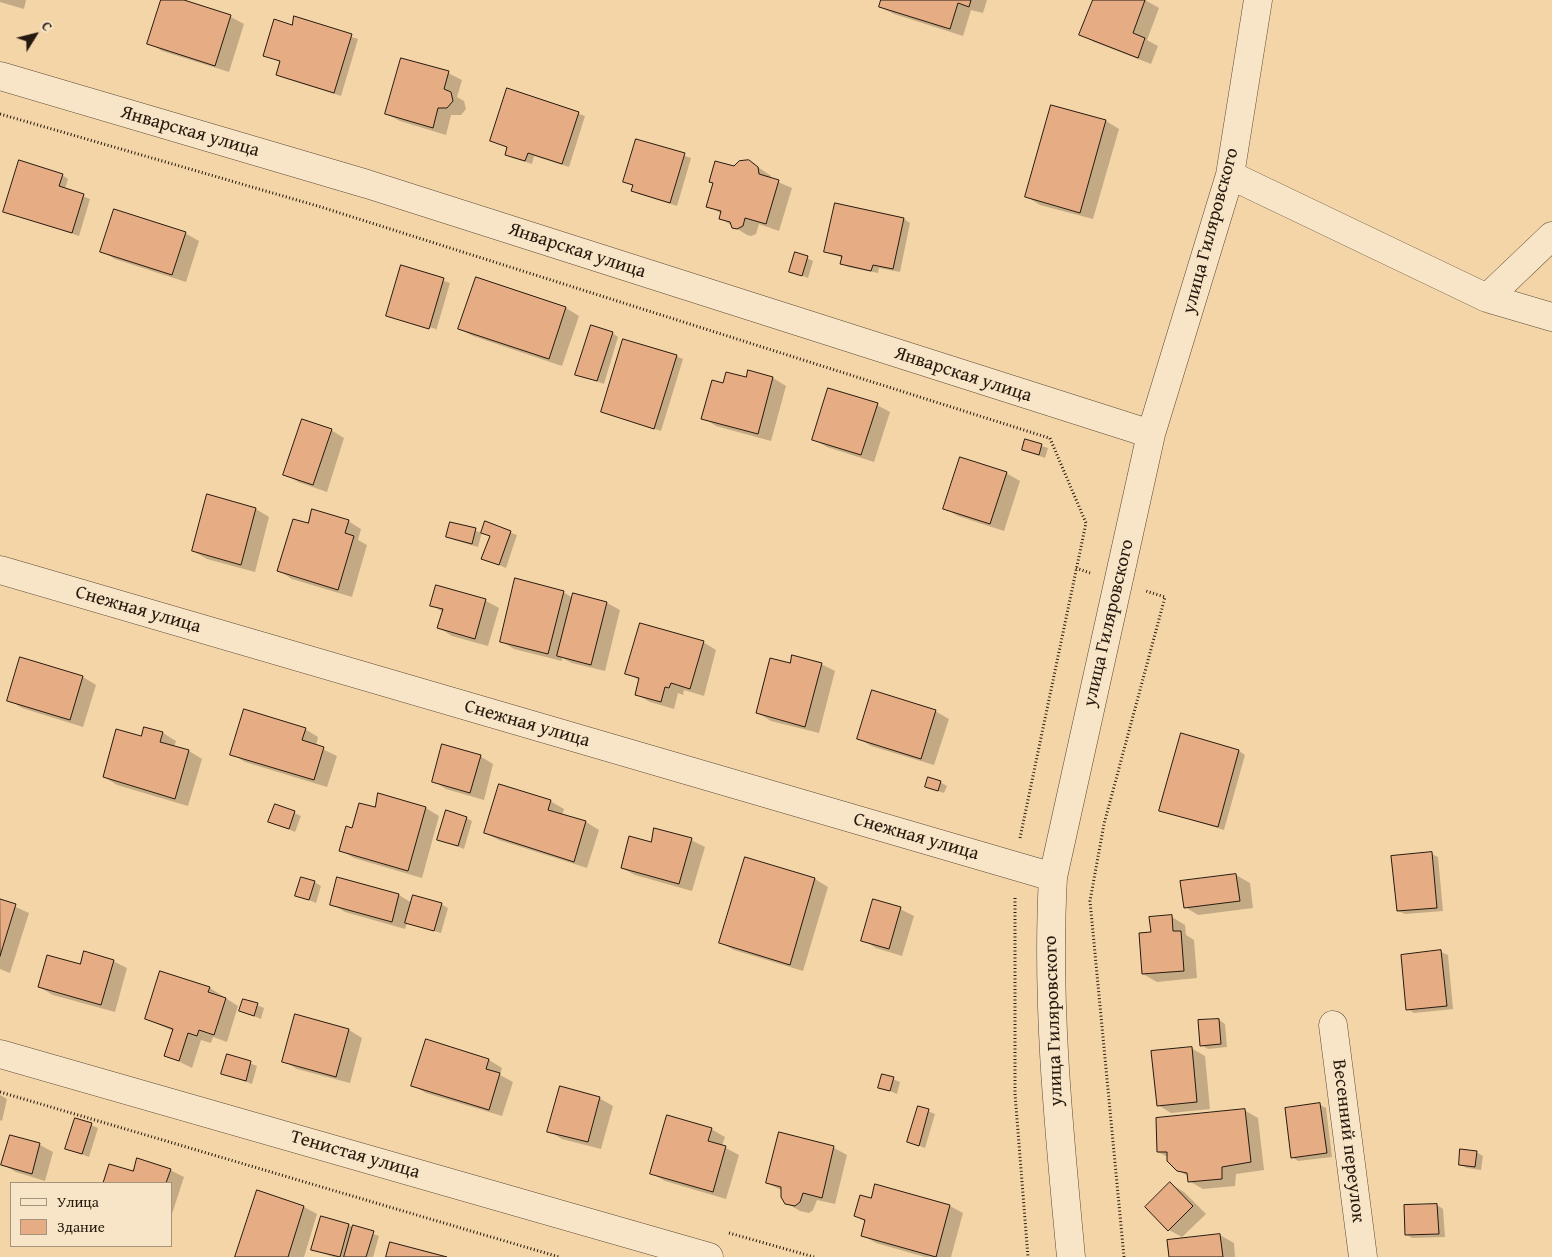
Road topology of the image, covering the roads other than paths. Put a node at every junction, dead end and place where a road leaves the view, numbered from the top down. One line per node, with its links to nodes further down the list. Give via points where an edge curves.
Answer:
1 (1258, 0): 3 (street, улица Гиляровского)
2 (0, 76): 7 (street, Январская улица, via 367,184)
3 (1230, 175): 5 (street); 7 (street, улица Гиляровского)
4 (1552, 236): 5 (street)
5 (1487, 298): 6 (street)
6 (1552, 317)
7 (1151, 434): 9 (street, улица Гиляровского)
8 (0, 570): 9 (street, Снежная улица)
9 (1053, 877): 13 (street, улица Гиляровского, via 1050,932 1052,1041)
10 (1333, 1025): 14 (street, Весенний переулок)
11 (0, 1054): 12 (street, Тенистая улица)
12 (709, 1257)
13 (1071, 1257)
14 (1363, 1257)

